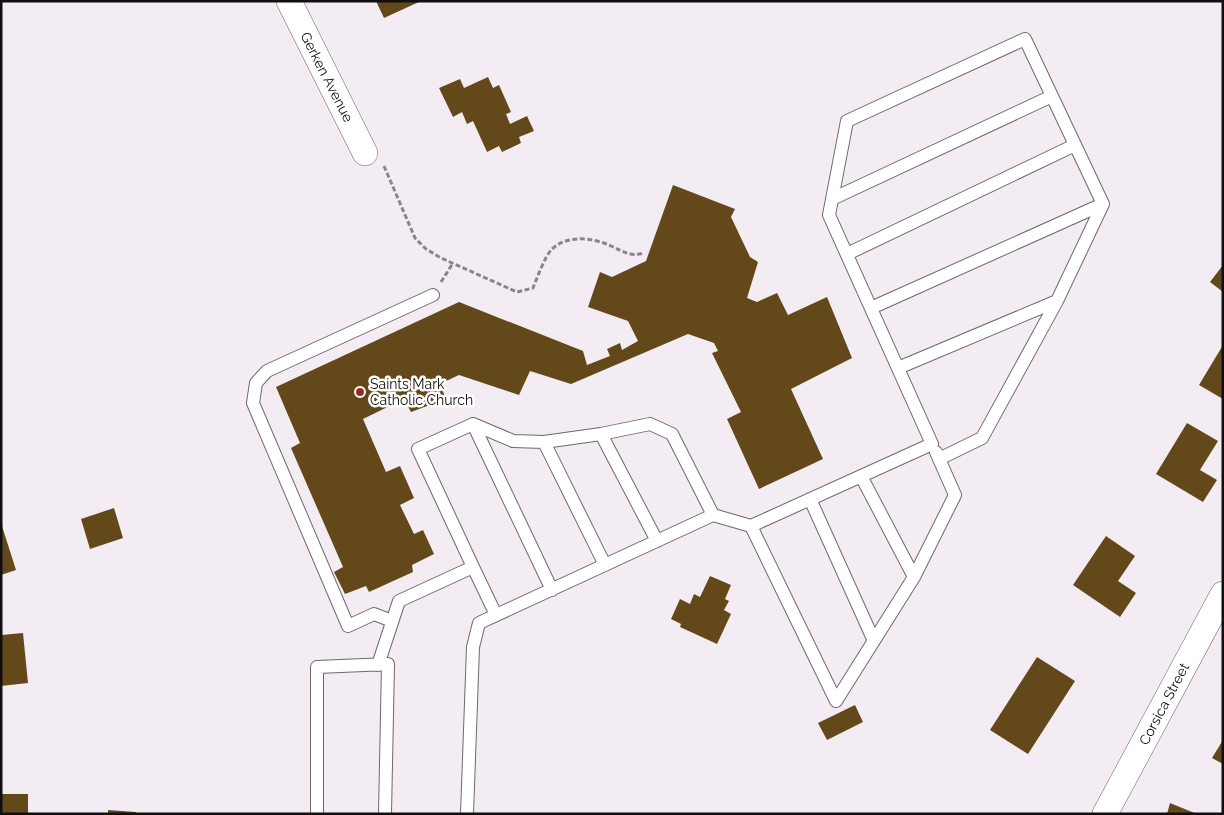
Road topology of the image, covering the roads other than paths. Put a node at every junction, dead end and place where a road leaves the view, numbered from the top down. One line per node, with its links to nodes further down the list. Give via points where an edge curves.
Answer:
1 (288, 1): 4 (street, Gerken Avenue)
2 (1052, 96): 3 (lane); 5 (lane); 5 (lane, via 1025,39 847,121)
3 (1075, 145): 6 (lane); 7 (lane)
4 (365, 154)
5 (832, 199): 7 (lane, via 829,215)
6 (1103, 204): 9 (lane); 10 (lane)
7 (847, 254): 10 (lane)
8 (433, 296): 28 (lane, via 268,371 256,383 252,403 348,626 374,614)
9 (1057, 300): 11 (lane); 16 (lane, via 982,438)
10 (871, 308): 11 (lane)
11 (898, 368): 15 (lane)
12 (473, 424): 14 (lane, via 513,441); 23 (lane, via 418,449); 25 (lane)
13 (602, 434): 14 (lane); 19 (lane, via 650,424 672,434); 21 (lane)
14 (544, 442): 22 (lane)
15 (932, 444): 16 (lane); 17 (lane)
16 (939, 459): 24 (lane, via 955,495)
17 (862, 476): 18 (lane); 24 (lane)
18 (810, 499): 20 (lane); 29 (lane)
19 (713, 515): 20 (lane); 21 (lane)
20 (751, 526): 29 (lane, via 836,701)
21 (657, 541): 22 (lane)
22 (605, 565): 25 (lane)
23 (473, 567): 27 (lane); 28 (lane, via 399,601)
24 (914, 577): 29 (lane)
25 (552, 590): 27 (lane)
26 (1223, 594): 34 (street, Corsica Street)
27 (496, 615): 33 (lane, via 479,623 472,647)
28 (392, 621): 30 (lane)
29 (874, 641)
30 (378, 665): 31 (lane, via 317,667); 32 (lane, via 388,664)
31 (317, 814)
32 (385, 814)
33 (467, 814)
34 (1105, 814)

